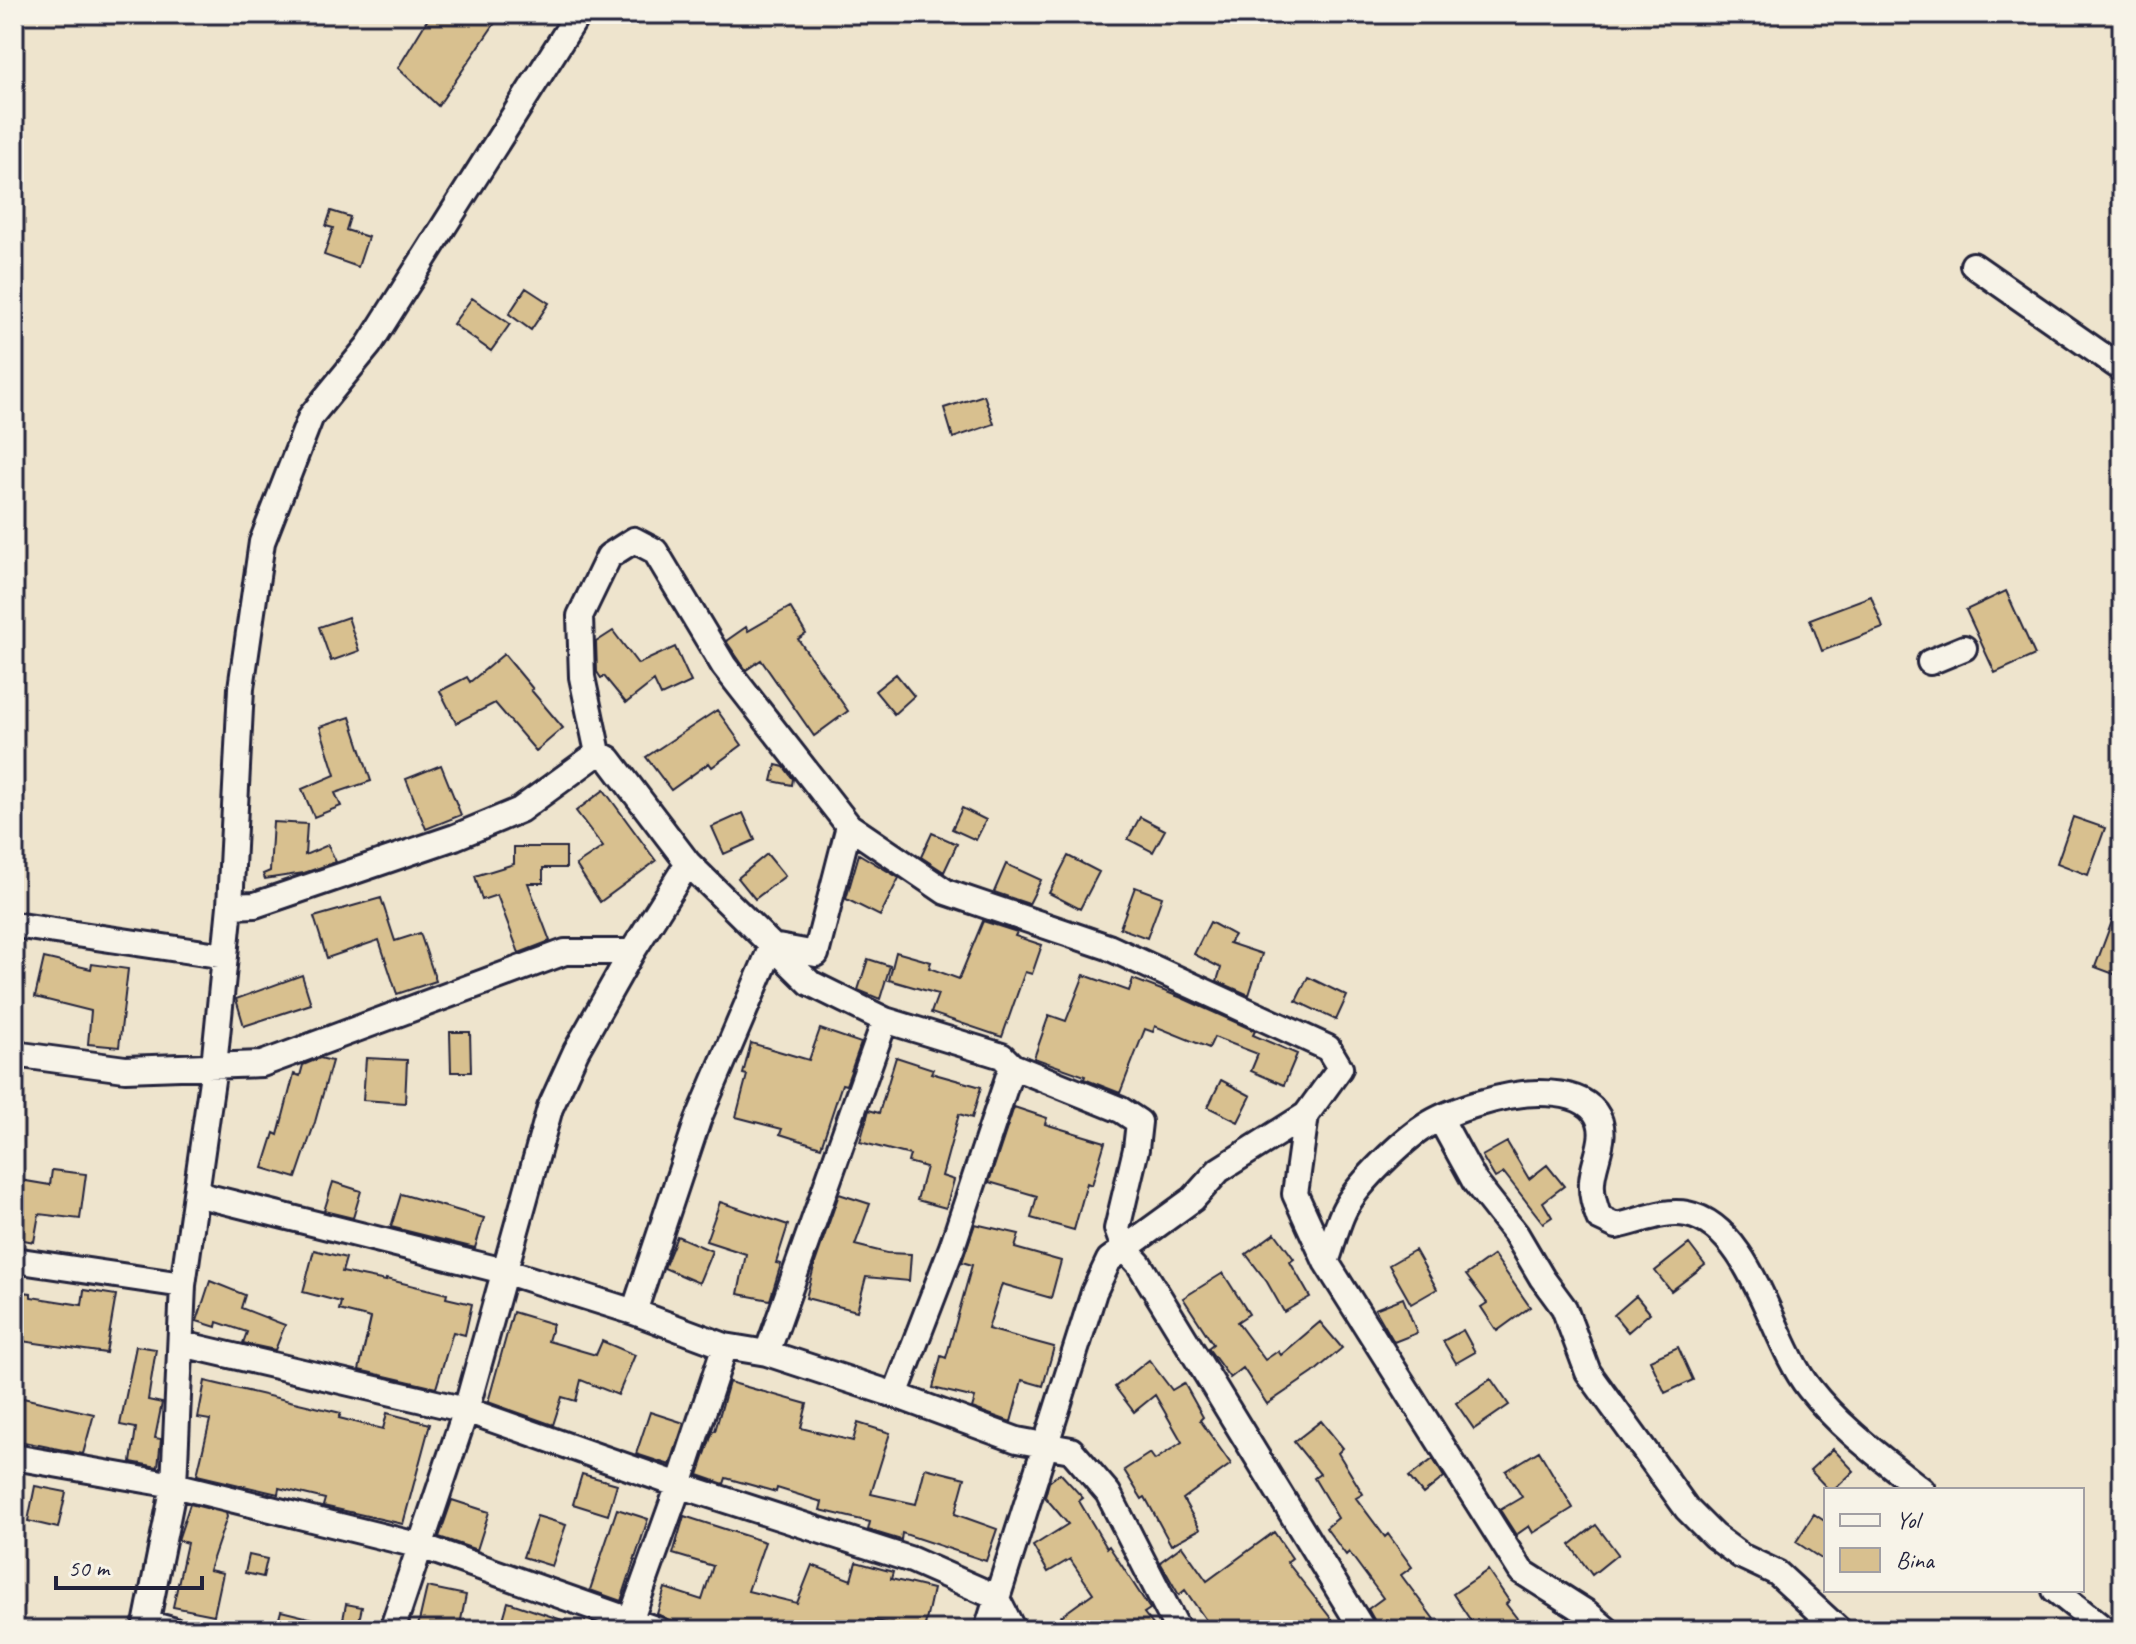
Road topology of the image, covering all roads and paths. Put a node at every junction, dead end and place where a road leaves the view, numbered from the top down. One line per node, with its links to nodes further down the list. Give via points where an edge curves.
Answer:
1 (578, 14): 9 (street, via 369,345 305,430 262,542 241,688)
2 (1973, 265): 3 (street)
3 (2122, 369)
4 (1964, 648): 5 (street)
5 (1930, 662)
6 (598, 753): 7 (street, via 582,677 580,616 609,556 634,540 655,551 724,666); 8 (street, via 609,759); 9 (street, via 520,810 255,905)
7 (849, 826): 11 (street, via 816,954); 18 (street, via 946,892 1108,947 1328,1048 1340,1068)
8 (688, 863): 11 (street); 12 (street)
9 (230, 906): 13 (street)
10 (14, 925): 13 (street)
11 (772, 946): 14 (street, via 810,983); 26 (street, via 698,1120)
12 (632, 952): 16 (street, via 565,952 262,1064); 24 (street, via 550,1108)
13 (225, 956): 16 (street)
14 (885, 1020): 17 (street, via 1002,1056); 29 (street)
15 (14, 1054): 16 (street, via 125,1069)
16 (214, 1066): 20 (street)
17 (1012, 1066): 21 (street, via 1139,1122 1117,1229); 30 (street, via 952,1247)
18 (1306, 1115): 21 (street, via 1219,1170 1193,1199); 23 (street, via 1295,1194)
19 (1441, 1120): 23 (street, via 1424,1127 1380,1165 1347,1205); 36 (street, via 1516,1093 1551,1093 1580,1100 1595,1111 1602,1129 1592,1181 1599,1218 1616,1226 1688,1214 1715,1225 1732,1242 1808,1387 1839,1421); 50 (street, via 1475,1182 1564,1308 1588,1372 1687,1509 1741,1556 1777,1573)
20 (196, 1194): 24 (street); 25 (street)
21 (1124, 1248): 32 (street, via 1109,1260 1094,1292); 48 (street, via 1139,1264)
22 (14, 1260): 25 (street)
23 (1326, 1262): 49 (street, via 1521,1571)
24 (504, 1271): 26 (street); 31 (street)
25 (183, 1285): 27 (street)
26 (634, 1312): 28 (street)
27 (182, 1344): 31 (street); 34 (street)
28 (725, 1346): 29 (street); 35 (street)
29 (767, 1353): 30 (street)
30 (895, 1395): 32 (street, via 1017,1440)
31 (466, 1410): 35 (street); 37 (street)
32 (1046, 1445): 39 (street); 47 (street, via 1071,1450 1108,1493)
33 (14, 1457): 34 (street)
34 (174, 1485): 37 (street); 40 (street)
35 (679, 1485): 39 (street, via 912,1560); 41 (street)
36 (1920, 1488)
37 (421, 1546): 41 (street); 43 (street)
38 (2058, 1592): 51 (street)
39 (996, 1597): 45 (street); 46 (street)
40 (145, 1626): 42 (street)
41 (628, 1626): 44 (street)
42 (172, 1630)
43 (392, 1630)
44 (658, 1630)
45 (987, 1630)
46 (1013, 1630)
47 (1178, 1630)
48 (1363, 1630)
49 (1607, 1630)
50 (1839, 1630)
51 (2105, 1630)

